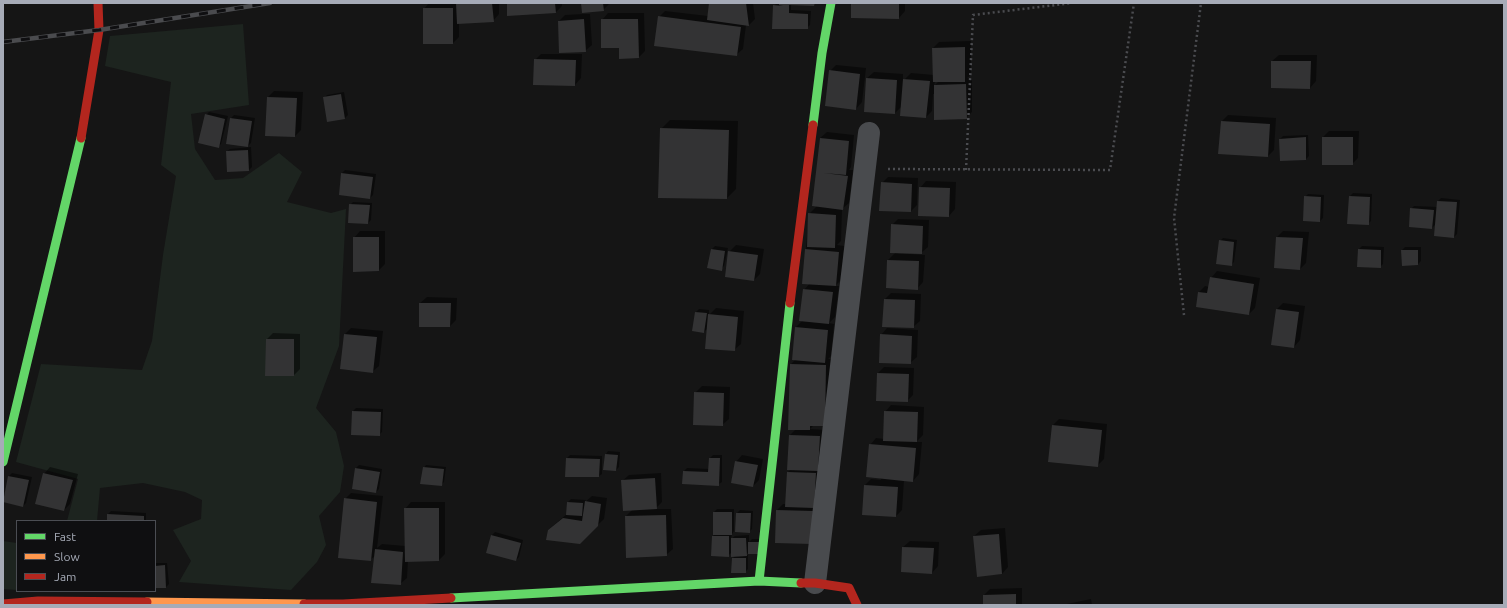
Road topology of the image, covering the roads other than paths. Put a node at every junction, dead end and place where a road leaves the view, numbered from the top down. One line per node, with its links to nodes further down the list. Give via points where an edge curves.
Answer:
1 (98, 3): 4 (street, via 99,30 83,130)
2 (831, 3): 5 (street, via 821,61 784,346)
3 (870, 133): 6 (street)
4 (3, 462)
5 (759, 581): 6 (street); 7 (street, via 343,604 38,601)
6 (815, 583): 8 (street, via 849,588)
7 (3, 604)
8 (857, 605)

